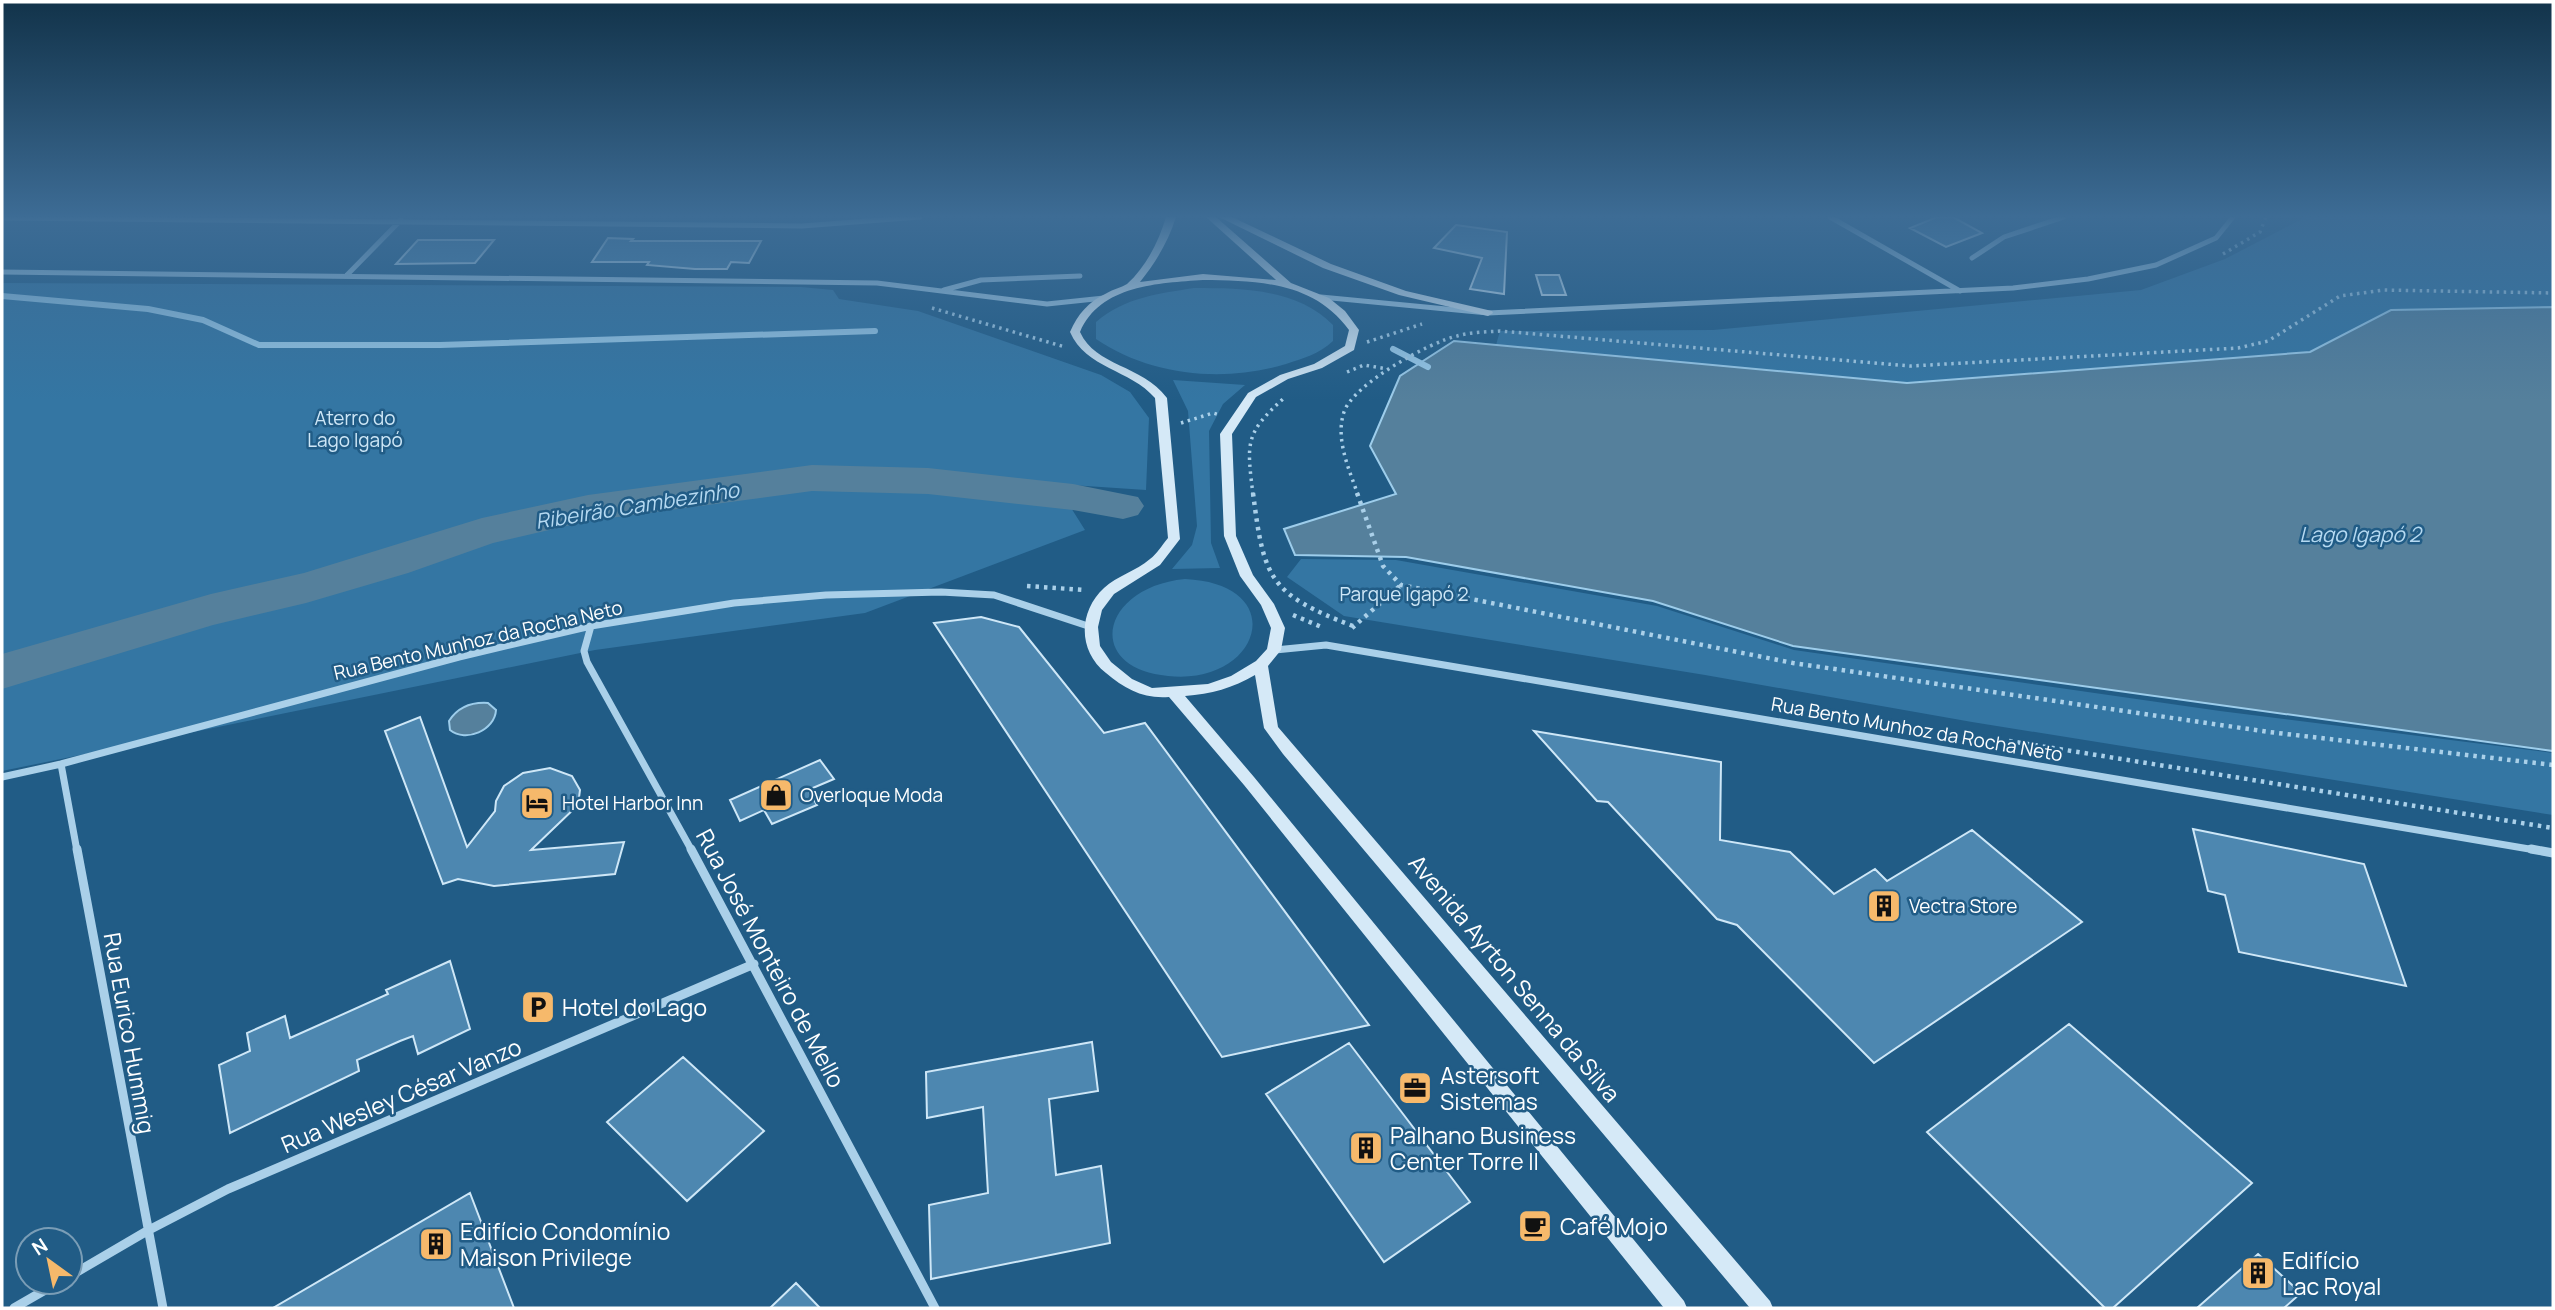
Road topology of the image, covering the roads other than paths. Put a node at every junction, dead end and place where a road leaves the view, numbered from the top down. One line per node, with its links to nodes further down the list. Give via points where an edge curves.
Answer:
1 (555, 278): 12 (street, via 877,283)
2 (1018, 278): 12 (street, via 981,280)
3 (1138, 278): 11 (main road)
4 (1191, 278): 11 (main road)
5 (1244, 278): 10 (main road)
6 (1280, 278): 10 (main road)
7 (1361, 278): 16 (main road)
8 (1938, 278): 13 (street)
9 (2092, 278): 13 (street)
10 (1287, 284): 14 (main road)
11 (1128, 289): 15 (main road)
12 (943, 290): 15 (street, via 1047,304)
13 (1961, 291): 16 (street)
14 (1321, 297): 16 (street); 19 (main road, via 1345,314 1354,330 1350,348 1252,396 1226,434 1230,536 1278,628)
15 (1105, 298): 18 (main road, via 1083,313 1075,332 1089,355 1135,375 1161,398 1174,539 1155,562 1109,591 1095,609)
16 (1488, 313)
17 (592, 626): 18 (street, Rua Bento Munhoz da Rocha Neto, via 734,603 941,592 994,595); 22 (street, Rua Bento Munhoz da Rocha Neto); 25 (street, Rua José Monteiro de Mello, via 584,650 587,662)
18 (1091, 627): 21 (main road, via 1093,648 1127,683 1150,693)
19 (1274, 650): 20 (main road); 24 (street, Rua Bento Munhoz da Rocha Neto, via 1326,645)
20 (1261, 665): 21 (main road, via 1236,680); 33 (main road, Avenida Ayrton Senna da Silva, via 1271,728 1288,750)
21 (1174, 693): 32 (main road)
22 (61, 764): 23 (street, Rua Bento Munhoz da Rocha Neto); 26 (street, Rua Eurico Hummig)
23 (2, 777)
24 (2553, 853)
25 (754, 964): 26 (street, Rua Wesley César Vanzo, via 228,1189); 31 (street, Rua José Monteiro de Mello)
26 (147, 1231): 27 (street, Rua Wesley César Vanzo); 30 (street, Rua Eurico Hummig)
27 (84, 1268)
28 (35, 1296): 29 (street)
29 (15, 1308)
30 (163, 1308)
31 (934, 1308)
32 (1677, 1308)
33 (1763, 1308)

